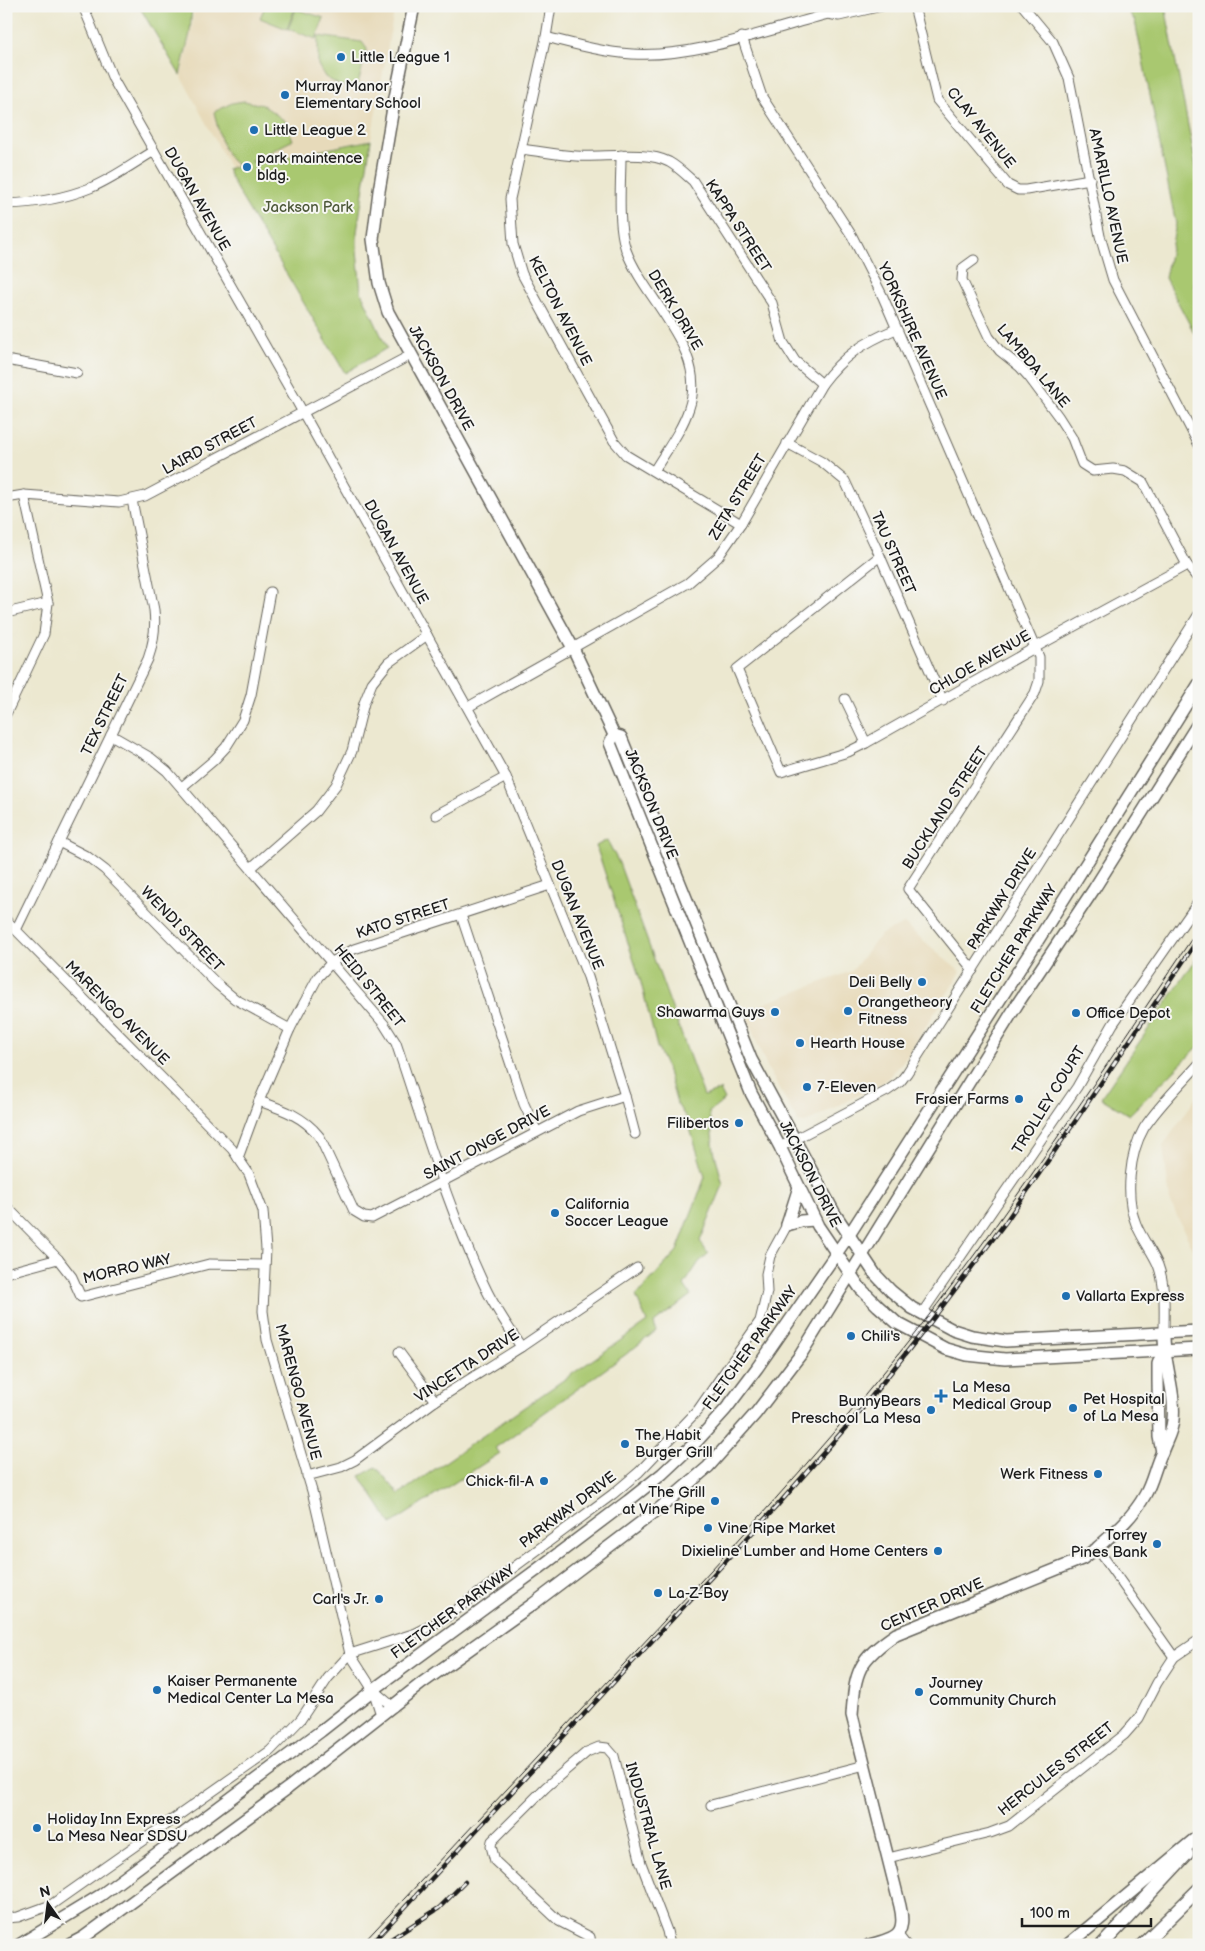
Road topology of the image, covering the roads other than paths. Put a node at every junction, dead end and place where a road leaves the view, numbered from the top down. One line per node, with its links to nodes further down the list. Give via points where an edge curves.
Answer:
1 (83, 6): 12 (street, DUGAN AVENUE, via 113,79)
2 (414, 6): 18 (main road, JACKSON DRIVE, via 373,239 379,283 388,312)
3 (551, 6): 9 (street, KELTON AVENUE)
4 (816, 6): 8 (street)
5 (882, 6): 8 (street, via 839,16)
6 (914, 6): 14 (street, CLAY AVENUE, via 937,100 1008,185 1026,190)
7 (1024, 6): 14 (street, AMARILLO AVENUE, via 1051,39 1065,66)
8 (828, 14): 10 (street)
9 (546, 37): 10 (street, via 598,50 649,54 692,50); 11 (street, KELTON AVENUE)
10 (742, 37): 17 (street, YORKSHIRE AVENUE, via 762,97 862,253)
11 (521, 149): 13 (street, KAPPA STREET, via 576,156); 25 (street, KELTON AVENUE, via 510,213 513,244 522,274 614,441 626,455)
12 (154, 151): 15 (street, via 92,188 60,198); 22 (street, DUGAN AVENUE)
13 (621, 155): 21 (street, KAPPA STREET, via 668,162 693,182 772,303 784,342 795,361); 25 (street, DERK DRIVE, via 621,229 626,249 635,270 685,348 693,374 689,408)
14 (1090, 179): 24 (street, AMARILLO AVENUE, via 1112,280)
15 (6, 204)
16 (974, 260): 31 (street, LAMBDA LANE, via 963,268 962,280 989,337 1029,377 1058,416 1085,467 1097,472 1125,471 1143,482)
17 (896, 329): 21 (street, ZETA STREET, via 850,353); 38 (street, YORKSHIRE AVENUE)
18 (411, 354): 22 (street, LAIRD STREET); 39 (main road, JACKSON DRIVE)
19 (6, 360): 20 (street)
20 (78, 373)
21 (822, 384): 23 (street, ZETA STREET)
22 (302, 412): 28 (street, LAIRD STREET); 37 (street, DUGAN AVENUE)
23 (787, 443): 29 (street, ZETA STREET); 30 (street, TAU STREET, via 822,462 845,480)
24 (1199, 445)
25 (654, 471): 29 (street, KELTON AVENUE)
26 (24, 494): 27 (street, LAIRD STREET); 28 (street, LAIRD STREET, via 119,502); 34 (street)
27 (6, 498)
28 (132, 500): 46 (street, TEX STREET, via 154,610 155,633 148,659)
29 (741, 524): 39 (street, ZETA STREET, via 718,557 688,583)
30 (880, 556): 42 (street, TAU STREET); 48 (street, CHLOE AVENUE, via 737,669 781,772)
31 (1187, 565): 32 (street, LAMBDA LANE); 38 (street, CHLOE AVENUE)
32 (1199, 580)
33 (270, 592): 50 (street, via 251,695 243,720 226,747)
34 (48, 603): 35 (street); 44 (street, via 44,634)
35 (6, 612)
36 (1199, 614): 60 (street, PARKWAY DRIVE)
37 (427, 636): 43 (street, DUGAN AVENUE); 53 (street, via 388,663 372,684 352,751 336,785 316,811)
38 (1036, 647): 42 (street, CHLOE AVENUE); 60 (street, BUCKLAND STREET, via 1039,681 1035,694 908,889)
39 (573, 648): 43 (street, ZETA STREET); 47 (main road, JACKSON DRIVE)
40 (1199, 684): 75 (main road, FLETCHER PARKWAY)
41 (845, 699): 48 (street)
42 (943, 701): 48 (street, CHLOE AVENUE)
43 (468, 707): 49 (street, DUGAN AVENUE)
44 (6, 714)
45 (1199, 722): 77 (main road, via 1018,1003)
46 (111, 735): 50 (street, HEIDI STREET, via 151,758); 52 (street, TEX STREET)
47 (614, 735): 67 (main road, JACKSON DRIVE, via 621,737 751,1059); 68 (main road, JACKSON DRIVE, via 610,743 738,1062)
48 (866, 744)
49 (506, 777): 51 (street); 54 (street, DUGAN AVENUE)
50 (182, 787): 53 (street, HEIDI STREET)
51 (436, 815)
52 (59, 842): 58 (street, TEX STREET); 61 (street, WENDI STREET, via 105,870 235,999)
53 (251, 868): 59 (street, HEIDI STREET)
54 (550, 886): 56 (street, KATO STREET); 63 (street, DUGAN AVENUE, via 588,977)
55 (1199, 901): 83 (street, TROLLEY COURT, via 1113,1024 1072,1096)
56 (461, 915): 59 (street, KATO STREET, via 354,949); 65 (street, via 524,1104)
57 (6, 920): 58 (street, MARENGO AVENUE)
58 (16, 930): 69 (street, MARENGO AVENUE)
59 (332, 962): 61 (street, KATO STREET, via 318,977); 70 (street, HEIDI STREET, via 396,1043)
60 (973, 970): 67 (street, PARKWAY DRIVE, via 900,1082)
61 (290, 1029): 64 (street, KATO STREET)
62 (1199, 1064): 85 (street, CENTER DRIVE, via 1158,1109 1144,1130 1131,1166 1130,1200 1136,1224 1158,1265 1162,1283)
63 (625, 1096): 65 (street, SAINT ONGE DRIVE, via 578,1111); 66 (street, DUGAN AVENUE)
64 (259, 1101): 69 (street, KATO STREET); 70 (street, SAINT ONGE DRIVE, via 288,1110 312,1127 354,1211 364,1217 372,1218)
65 (537, 1132): 70 (street, SAINT ONGE DRIVE)
66 (635, 1134)
67 (795, 1140): 68 (street, PARKWAY DRIVE); 75 (main road, JACKSON DRIVE)
68 (780, 1147): 71 (main road, JACKSON DRIVE)
69 (238, 1158): 79 (street, MARENGO AVENUE, via 249,1174 263,1211)
70 (443, 1181): 86 (street, HEIDI STREET, via 488,1292)
71 (799, 1187): 73 (main road, JACKSON DRIVE); 74 (main road)
72 (6, 1206): 78 (street, MORRO WAY)
73 (815, 1220): 74 (main road); 76 (main road, JACKSON DRIVE)
74 (787, 1226): 94 (street, PARKWAY DRIVE, via 770,1256 767,1292 760,1321 698,1410 639,1472 444,1619 416,1633)
75 (849, 1235): 76 (main road, FLETCHER PARKWAY); 77 (main road, JACKSON DRIVE)
76 (836, 1253): 82 (main road, JACKSON DRIVE); 96 (main road, FLETCHER PARKWAY, via 726,1409 662,1474)
77 (862, 1255): 82 (main road); 83 (main road, JACKSON DRIVE, via 892,1291)
78 (58, 1259): 79 (street, MORRO WAY, via 81,1296 209,1264); 81 (street)
79 (264, 1265): 91 (street, MARENGO AVENUE, via 263,1311 267,1340)
80 (637, 1268): 86 (street, VINCETTA DRIVE)
81 (6, 1273)
82 (850, 1273): 88 (main road, JACKSON DRIVE, via 860,1288 897,1323 967,1355 1005,1359); 97 (main road, via 801,1354 756,1413 708,1467 660,1508)
83 (922, 1313): 85 (main road, JACKSON DRIVE, via 953,1330 1006,1341)
84 (1199, 1331): 85 (main road, JACKSON DRIVE)
85 (1164, 1333): 88 (main road, CENTER DRIVE)
86 (521, 1347): 90 (street, VINCETTA DRIVE)
87 (1199, 1349): 88 (main road, JACKSON DRIVE)
88 (1164, 1351): 92 (main road, CENTER DRIVE, via 1171,1380 1173,1420 1169,1438 1145,1496 1125,1523)
89 (399, 1352): 90 (street)
90 (436, 1401): 91 (street, VINCETTA DRIVE, via 355,1460)
91 (307, 1476): 94 (street, MARENGO AVENUE)
92 (1095, 1550): 95 (street); 99 (main road, CENTER DRIVE, via 1082,1559 896,1634 874,1649 862,1664 854,1686 852,1715)
93 (1199, 1640): 95 (street, HERCULES STREET)
94 (350, 1654): 96 (street, MARENGO AVENUE); 105 (street, PARKWAY DRIVE, via 328,1678 302,1719 270,1751 51,1905)
95 (1174, 1657): 103 (street, HERCULES STREET, via 1139,1718 1124,1735 1010,1826)
96 (372, 1690): 97 (street, MARENGO AVENUE); 98 (street, MARENGO AVENUE); 107 (main road, FLETCHER PARKWAY, via 101,1894)
97 (393, 1707): 98 (main road)
98 (381, 1716): 108 (main road, via 288,1788)
99 (865, 1765): 100 (street); 103 (main road, CENTER DRIVE)
100 (711, 1805)
101 (1199, 1836): 113 (highway)
102 (1199, 1842): 114 (highway)
103 (888, 1858): 106 (main road, CENTER DRIVE, via 902,1916)
104 (1199, 1889): 115 (highway)
105 (6, 1918)
106 (898, 1935): 111 (main road); 112 (street)
107 (19, 1945)
108 (69, 1945)
109 (591, 1945): 110 (street, INDUSTRIAL LANE, via 590,1937 559,1921 495,1861 491,1846 492,1841 546,1786 587,1752 599,1747 607,1748 614,1756 650,1888)
110 (670, 1945)
111 (869, 1945)
112 (906, 1945)
113 (1068, 1945)
114 (1102, 1945)
115 (1142, 1945)

